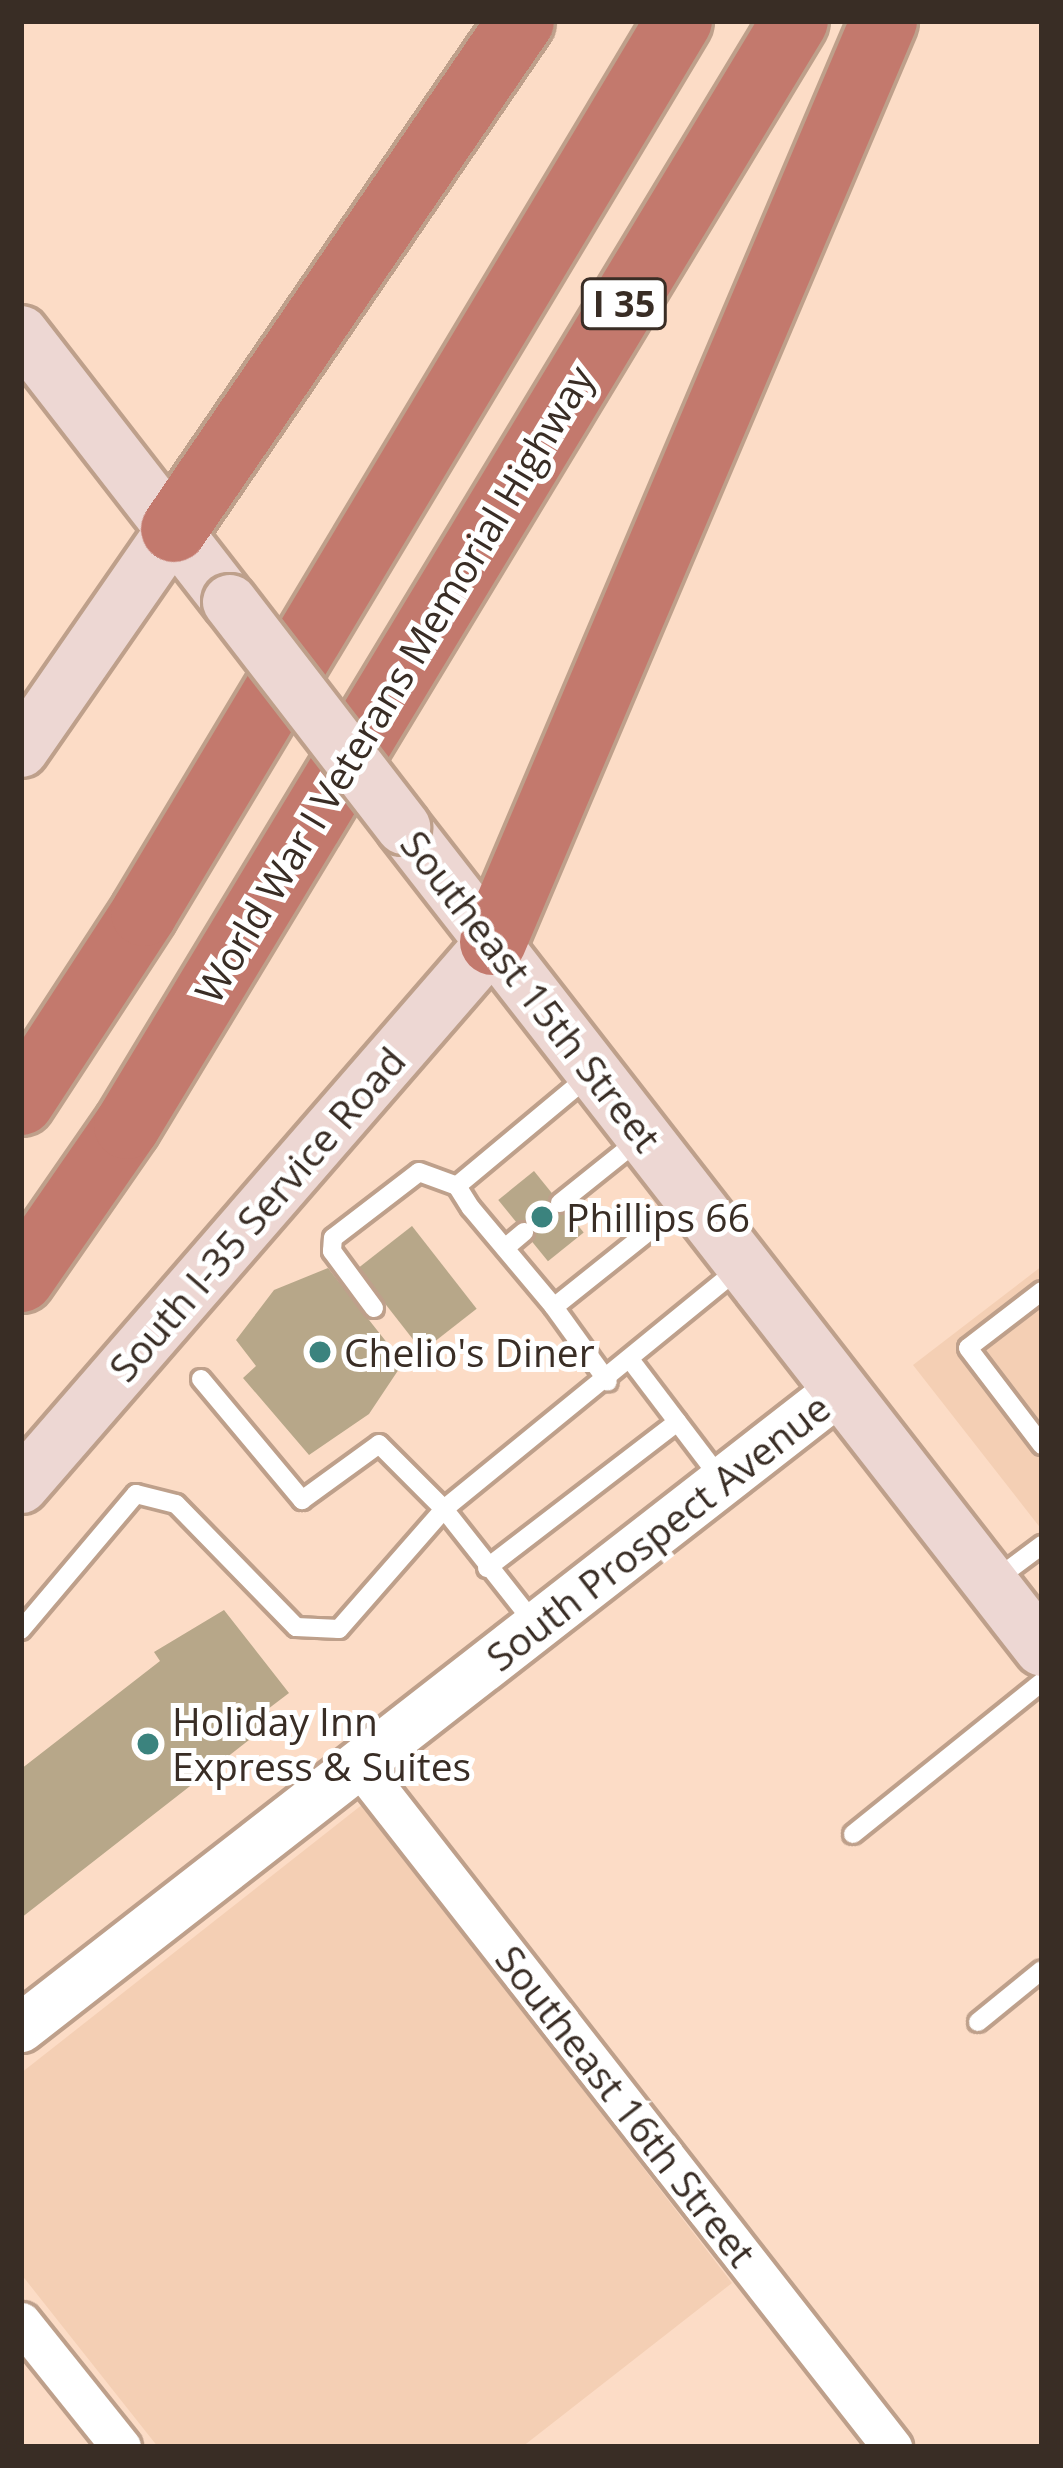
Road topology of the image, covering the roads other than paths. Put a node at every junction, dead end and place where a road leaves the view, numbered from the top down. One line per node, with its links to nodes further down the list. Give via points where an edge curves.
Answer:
1 (521, 21): 6 (highway)
2 (679, 21): 10 (highway, I 35, via 144,913)
3 (795, 21): 18 (highway, World War I Veterans Memorial Highway / I 35, via 127,1126)
4 (884, 21): 8 (highway)
5 (26, 349): 6 (main road, Southeast 15th Street)
6 (174, 529): 7 (main road); 8 (main road, Southeast 15th Street, bridge)
7 (21, 750)
8 (493, 942): 9 (main road, Southeast 15th Street); 29 (main road, South I-35 Service Road)
9 (593, 1072): 11 (main road, Southeast 15th Street); 12 (lane)
10 (21, 1102)
11 (644, 1136): 13 (main road, Southeast 15th Street); 14 (lane)
12 (457, 1186): 16 (lane); 21 (lane, via 419,1172 333,1238 332,1251)
13 (692, 1197): 17 (main road, Southeast 15th Street); 20 (lane)
14 (560, 1202)
15 (524, 1232): 16 (lane)
16 (505, 1247): 20 (lane)
17 (744, 1265): 22 (lane); 25 (main road, Southeast 15th Street)
18 (21, 1280)
19 (1042, 1291): 27 (lane, via 968,1348)
20 (554, 1307): 24 (lane)
21 (374, 1308)
22 (632, 1362): 24 (lane); 26 (lane)
23 (201, 1378): 30 (lane, via 302,1500 379,1444)
24 (608, 1382): 30 (lane)
25 (840, 1390): 28 (street, South Prospect Avenue); 33 (main road, Southeast 15th Street)
26 (677, 1422): 28 (lane); 32 (lane)
27 (1042, 1445)
28 (723, 1483): 34 (street, South Prospect Avenue)
29 (21, 1486)
30 (444, 1509): 32 (lane); 35 (lane, via 339,1629 296,1627 176,1504 136,1494)
31 (1042, 1545): 33 (lane)
32 (487, 1568): 34 (lane)
33 (991, 1583): 36 (main road, Southeast 15th Street)
34 (537, 1627): 38 (street, South Prospect Avenue)
35 (21, 1630)
36 (1042, 1649)
37 (1042, 1682): 39 (lane)
38 (359, 1765): 42 (street, South Prospect Avenue); 45 (street, Southeast 16th Street)
39 (854, 1834)
40 (1042, 1970): 41 (lane)
41 (978, 2022)
42 (21, 2028)
43 (21, 2322): 44 (street)
44 (121, 2447)
45 (892, 2447)

